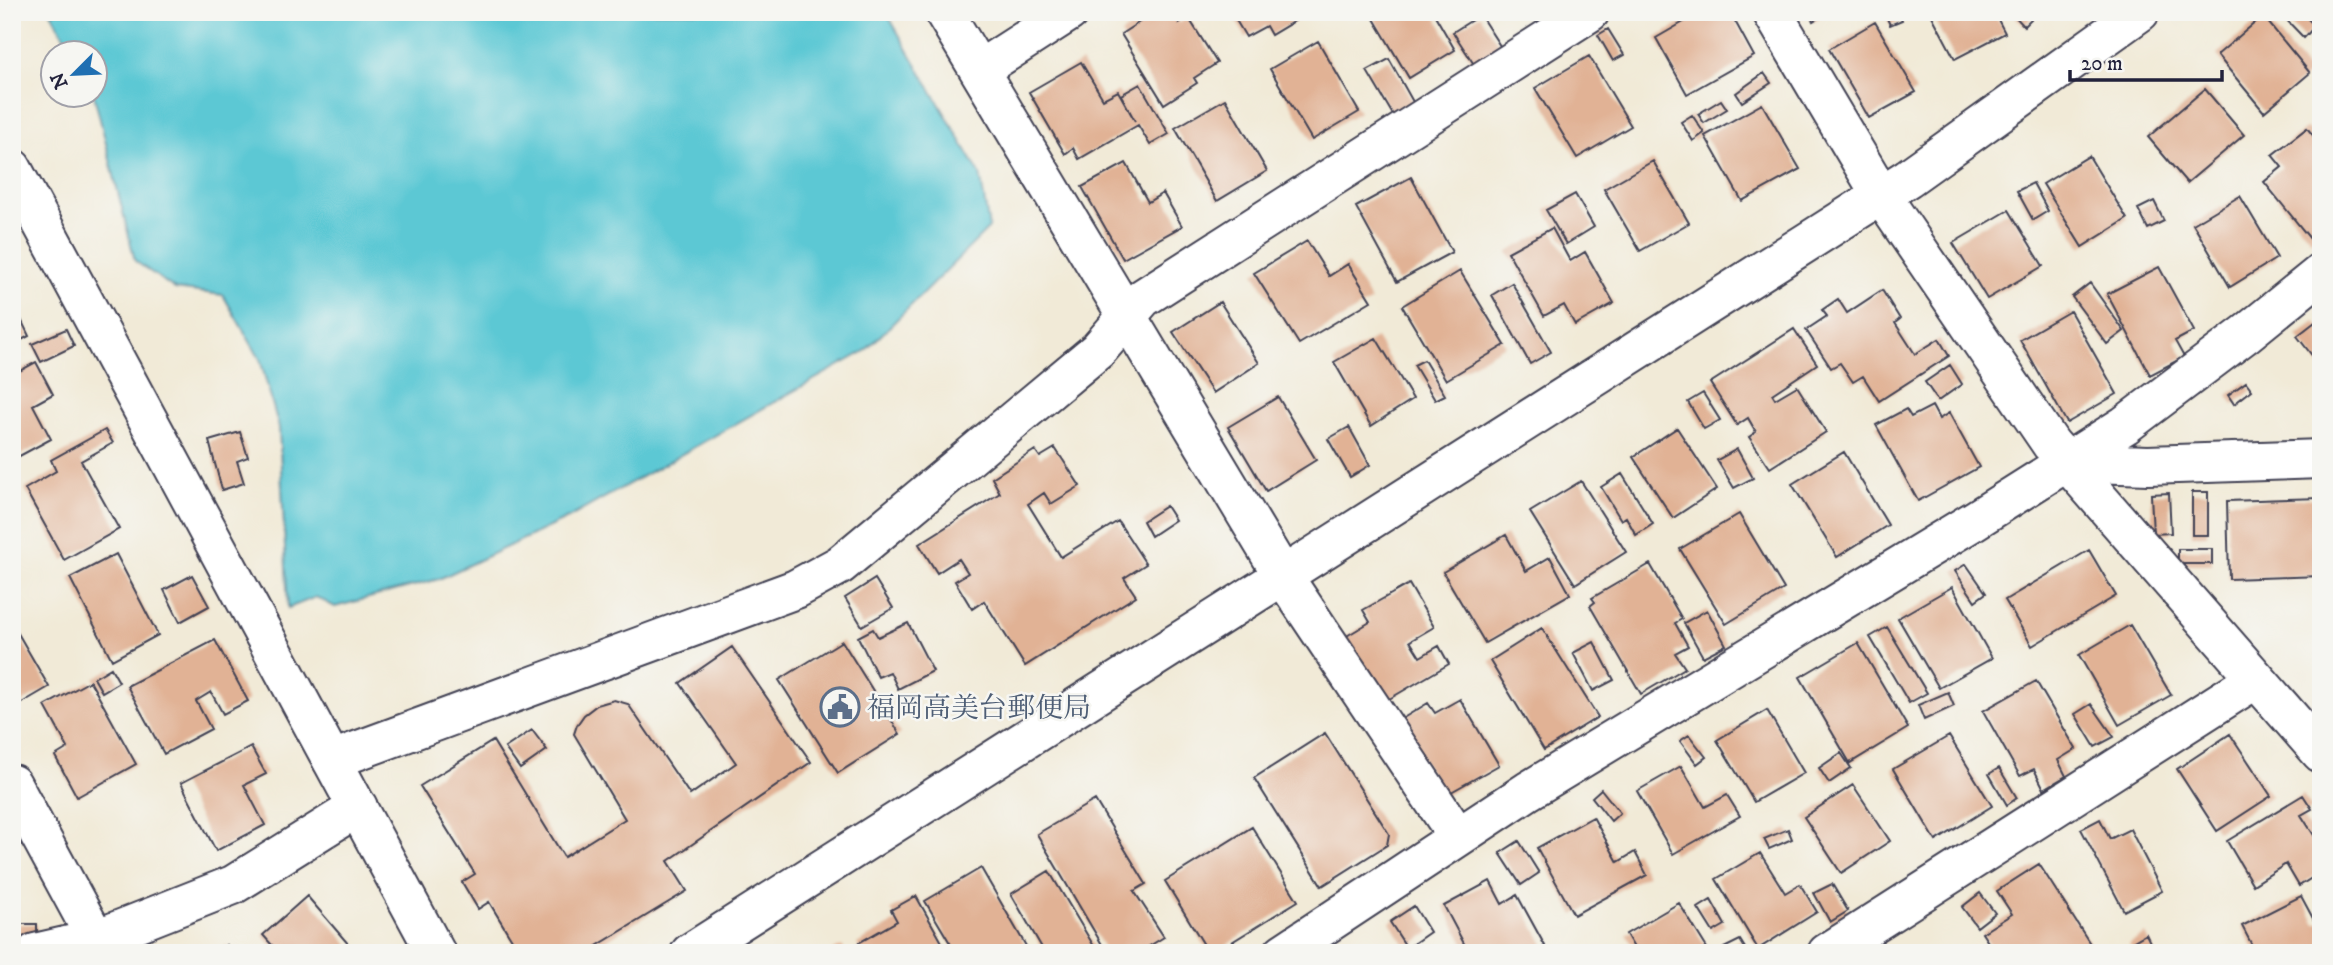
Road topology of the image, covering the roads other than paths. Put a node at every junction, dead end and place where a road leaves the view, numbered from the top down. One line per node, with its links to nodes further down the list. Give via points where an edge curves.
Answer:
1 (944, 12): 6 (street)
2 (1069, 12): 6 (street)
3 (1590, 12): 10 (street, via 1143,298)
4 (1772, 12): 8 (street)
5 (2140, 12): 8 (street)
6 (979, 70): 10 (street)
7 (17, 188): 16 (street)
8 (1881, 195): 12 (street); 13 (street)
9 (2321, 273): 12 (street, via 2125,425)
10 (1127, 316): 13 (street); 16 (street, via 1098,350 840,565 796,589)
11 (2321, 459): 12 (street, via 2148,465)
12 (2067, 462): 14 (street); 19 (street)
13 (1283, 576): 19 (street); 23 (street)
14 (2256, 679): 15 (street); 25 (street)
15 (2321, 753)
16 (332, 760): 18 (street)
17 (12, 784): 20 (street)
18 (358, 807): 20 (street, via 233,885); 22 (street)
19 (1458, 837): 24 (street)
20 (96, 939): 21 (street)
21 (36, 953)
22 (436, 953)
23 (690, 953)
24 (1283, 953)
25 (1828, 953)

